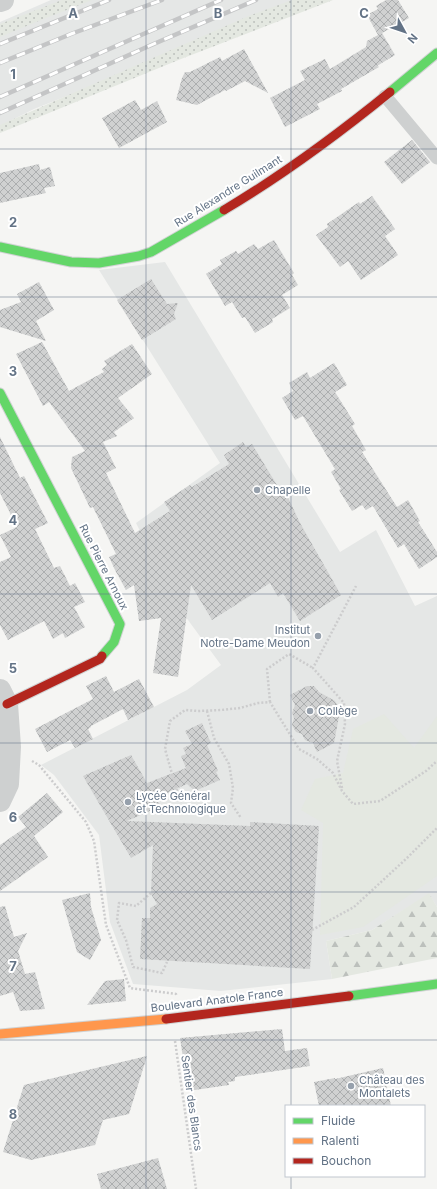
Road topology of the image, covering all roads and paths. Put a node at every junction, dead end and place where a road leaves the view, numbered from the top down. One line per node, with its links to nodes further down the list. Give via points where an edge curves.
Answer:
1 (3, 0): 2 (street)
2 (0, 1)
3 (437, 53): 4 (street, Rue Alexandre Guilmant)
4 (385, 96): 5 (lane); 6 (street, Rue Alexandre Guilmant, via 325,143 259,188 145,254 99,263 71,262)
5 (437, 158)
6 (0, 247)
7 (0, 393): 10 (street, Rue Pierre Arnoux, via 120,624 114,642 100,659)
8 (356, 586): 9 (path)
9 (313, 668): 11 (path, via 289,654 267,669); 15 (path, via 344,703 345,724 337,761)
10 (3, 697): 13 (street)
11 (270, 702): 12 (path); 15 (path, via 299,749 317,759 333,773)
12 (207, 711): 17 (path, via 185,710 170,721 165,749); 18 (path, via 214,738 228,764 233,788 231,803)
13 (10, 747): 16 (street, via 8,784); 24 (path, via 19,755 39,765 86,822 94,841 106,925 130,988)
14 (437, 761): 15 (path, via 380,802 353,804)
15 (342, 791)
16 (0, 801)
17 (182, 802)
18 (241, 818)
19 (437, 828): 21 (path, via 354,907)
20 (151, 893): 22 (path, via 136,906 119,904 117,920 126,940 133,967 162,973)
21 (312, 930)
22 (167, 962)
23 (437, 984): 25 (street, Boulevard Anatole France)
24 (176, 994)
25 (171, 1019): 26 (street, Boulevard Anatole France); 27 (path, Sentier des Blancs)
26 (0, 1034)
27 (196, 1189)

